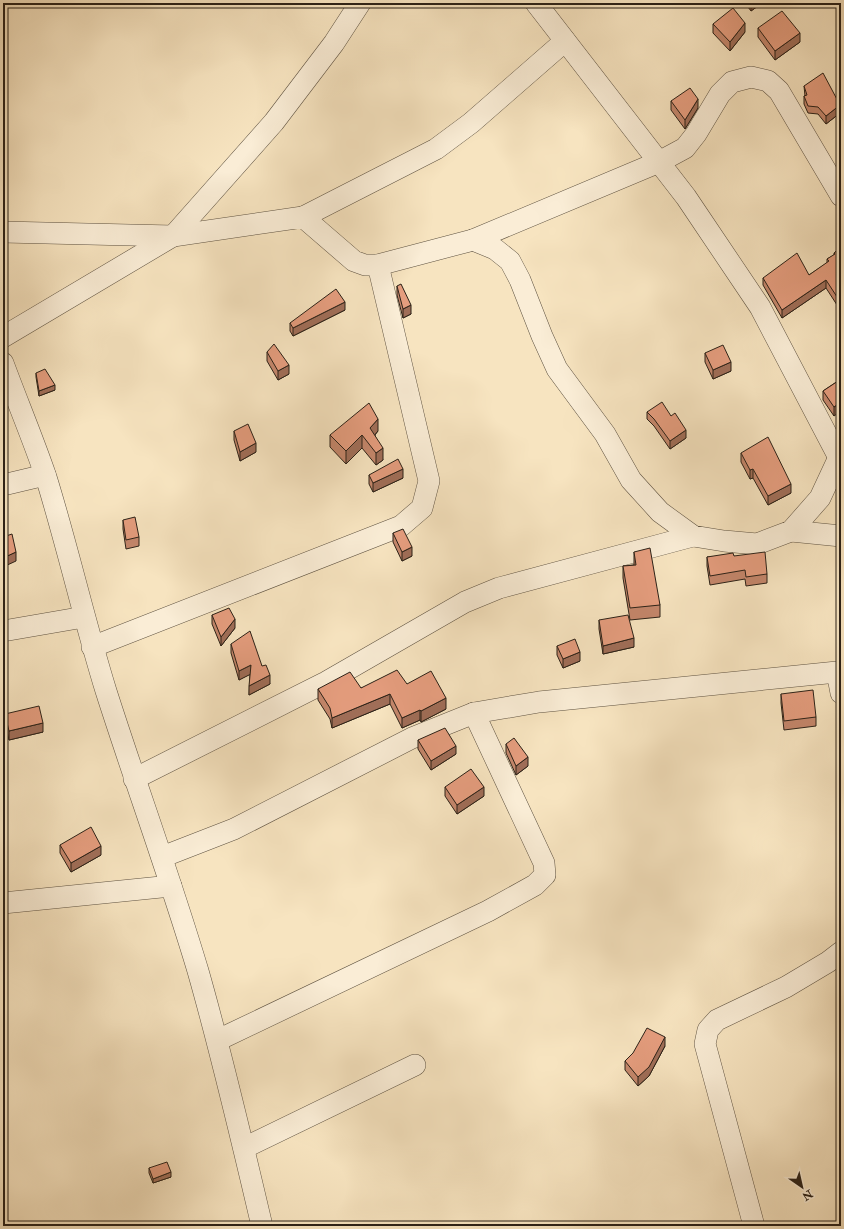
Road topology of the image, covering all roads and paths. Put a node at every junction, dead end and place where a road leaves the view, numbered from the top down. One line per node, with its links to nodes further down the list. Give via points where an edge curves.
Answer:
1 (360, 3): 8 (street, via 334,43 274,122)
2 (536, 3): 3 (street)
3 (565, 41): 4 (street); 6 (street, via 472,123 436,149)
4 (660, 162): 5 (street, via 684,148 696,134 720,94 732,82 752,77 768,81 779,91); 9 (street); 13 (street, via 760,307)
5 (841, 196)
6 (303, 217): 8 (street); 10 (street, via 354,261)
7 (3, 232): 8 (street)
8 (173, 236): 11 (street)
9 (473, 240): 10 (street); 18 (street, via 495,249 510,262 558,369 605,434 631,480 660,512)
10 (378, 265): 22 (street, via 429,481 422,508 400,526)
11 (3, 337)
12 (3, 363): 14 (street)
13 (837, 461): 16 (street); 17 (street, via 820,498)
14 (45, 475): 15 (street); 20 (street, via 74,572)
15 (3, 485)
16 (841, 493)
17 (791, 532): 18 (street, via 758,544); 19 (street)
18 (693, 536): 26 (street, via 500,588 464,602 326,682)
19 (841, 536)
20 (84, 617): 21 (street); 22 (street)
21 (3, 631)
22 (92, 647): 26 (street)
23 (839, 672): 24 (street); 25 (street, via 539,702)
24 (841, 693)
25 (474, 713): 27 (street, via 412,738 234,829); 31 (street, via 544,863 545,875 535,885 488,911)
26 (134, 779): 27 (street)
27 (162, 857): 28 (street)
28 (171, 886): 29 (street); 31 (street)
29 (3, 903)
30 (841, 952): 35 (street, via 786,987 717,1020 708,1030 705,1044)
31 (218, 1040): 33 (street)
32 (415, 1065): 33 (street)
33 (244, 1148): 34 (street)
34 (262, 1226)
35 (754, 1226)

